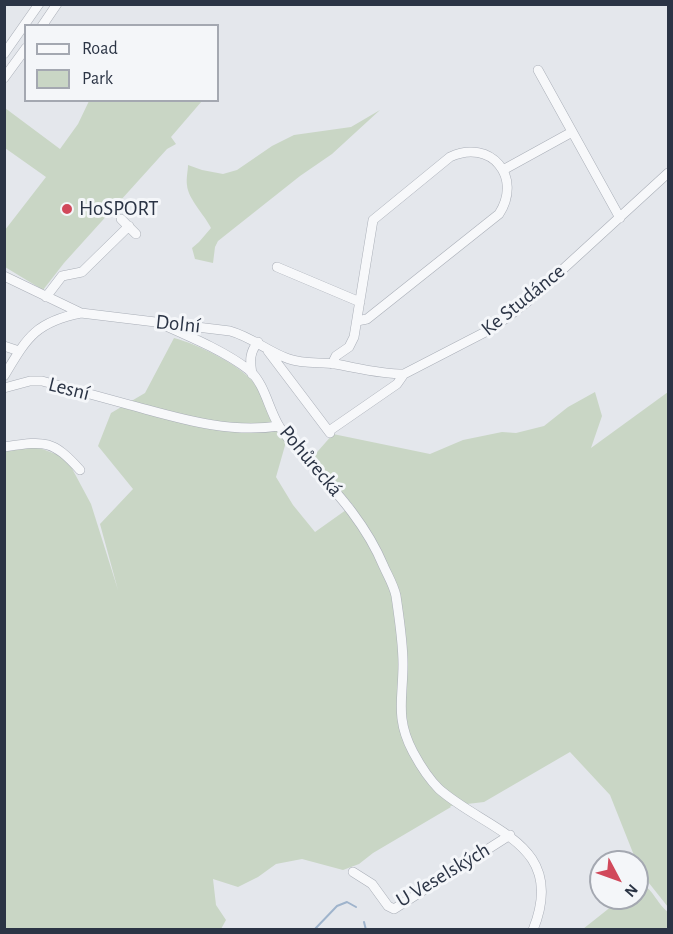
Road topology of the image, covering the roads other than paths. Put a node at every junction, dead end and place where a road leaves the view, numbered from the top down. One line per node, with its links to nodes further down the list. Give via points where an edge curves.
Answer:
1 (39, 4): 3 (street)
2 (57, 4): 4 (street)
3 (25, 24)
4 (43, 24)
5 (24, 25): 7 (street)
6 (24, 51): 9 (street)
7 (4, 54)
8 (538, 70): 10 (street)
9 (4, 78)
10 (572, 132): 11 (street); 13 (street)
11 (503, 170): 20 (street, via 483,152 461,152 373,220); 22 (street, via 508,193 500,214 368,319)
12 (669, 173): 13 (street, Ke Studánce)
13 (620, 218): 29 (street, Ke Studánce, via 493,328)
14 (121, 219): 15 (street)
15 (129, 226): 16 (street); 19 (street, via 82,273 62,276)
16 (136, 234)
17 (277, 267): 20 (street)
18 (4, 276): 19 (street, Dolní)
19 (46, 297): 21 (street, Dolní)
20 (360, 302): 22 (street)
21 (81, 313): 23 (street, Dolní); 26 (street, via 31,334)
22 (357, 321): 27 (street, via 353,342)
23 (157, 322): 24 (street, Dolní, via 230,330); 28 (street, Pohůrecká)
24 (262, 345): 27 (street, Dolní, via 292,360); 28 (street, via 251,354); 29 (street, Ke Studánce, via 330,432 397,384)
25 (4, 346): 26 (street)
26 (19, 351): 30 (street)
27 (332, 364): 29 (street, Dolní)
28 (252, 374): 32 (street, Pohůrecká)
29 (404, 374)
30 (4, 376)
31 (4, 388): 32 (street, Lesní, via 42,381 175,418 225,427)
32 (279, 426): 35 (street, Pohůrecká, via 354,513 375,546 395,594 403,662 400,714 404,733 423,769 438,788)
33 (4, 447): 34 (street, via 48,444 62,450)
34 (80, 470)
35 (510, 835): 36 (street, U Veselských, via 394,909 372,884); 37 (street, Pohůrecká, via 527,851 538,872 541,890)
36 (352, 872)
37 (533, 930)

